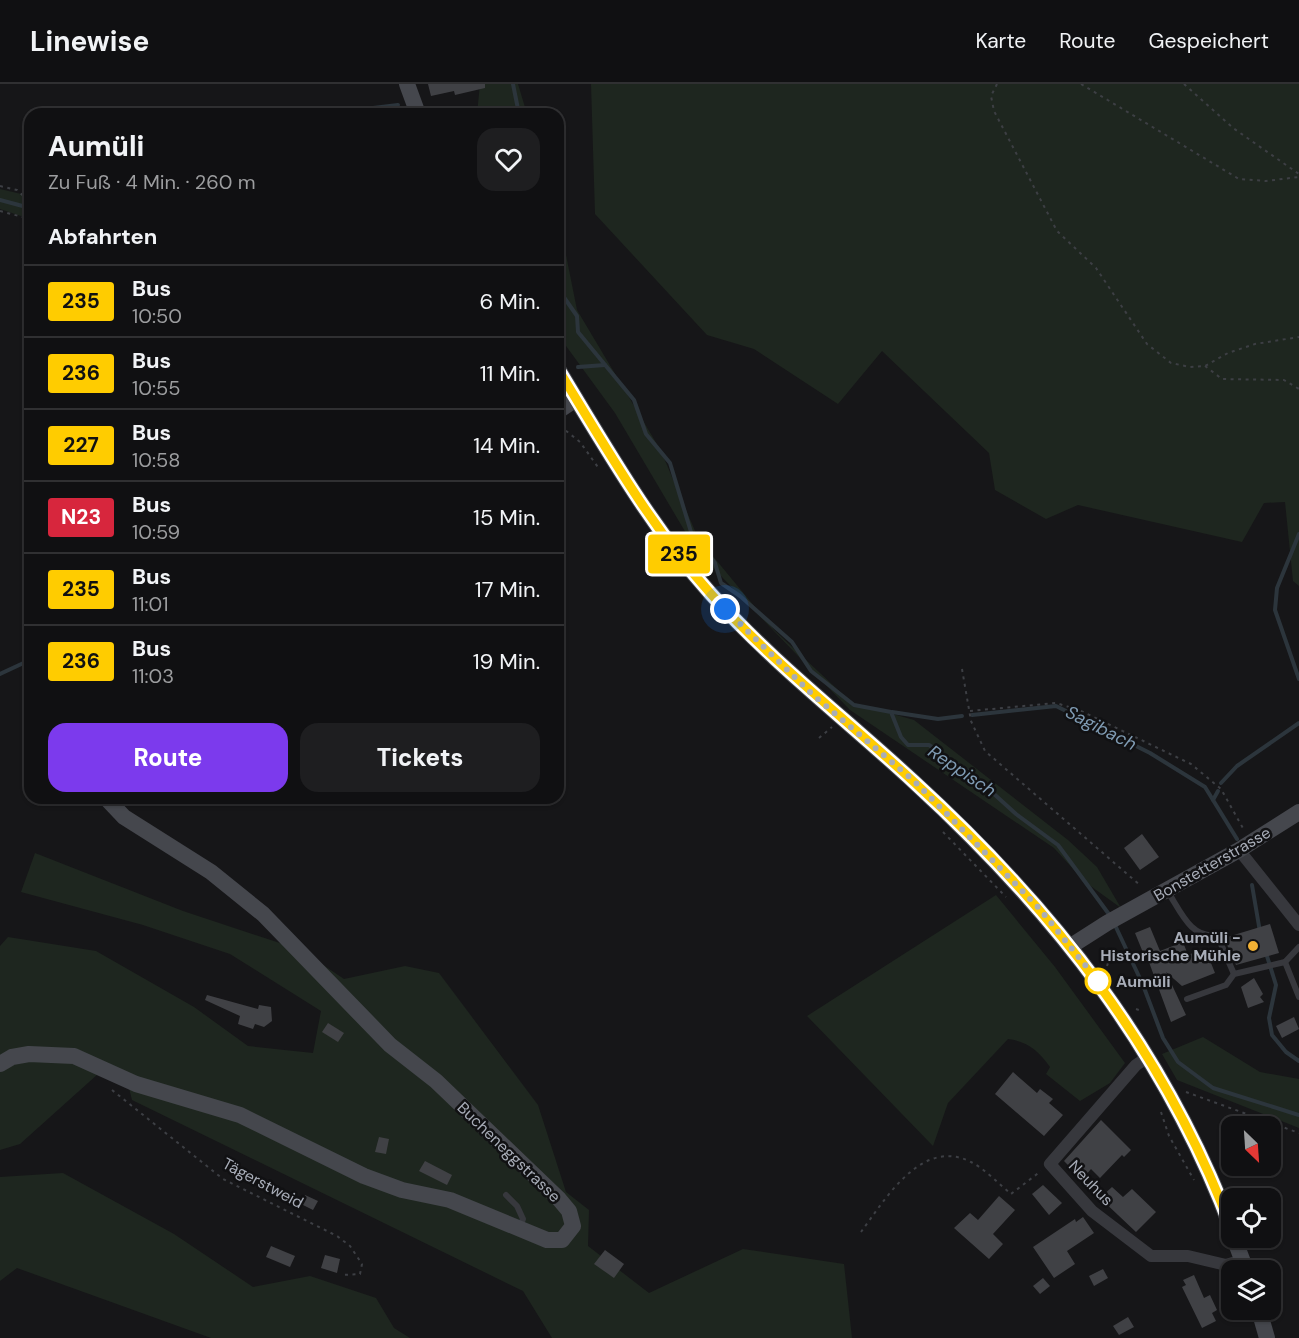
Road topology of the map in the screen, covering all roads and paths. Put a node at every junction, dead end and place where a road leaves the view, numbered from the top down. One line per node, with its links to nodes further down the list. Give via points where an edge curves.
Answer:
1 (407, 84): 5 (main road)
2 (997, 84): 12 (path, via 991,96 994,111 1057,231 1096,267 1147,344 1171,363)
3 (1081, 84): 6 (path, via 1239,179 1266,181)
4 (1184, 84): 6 (path, via 1233,128)
5 (414, 108)
6 (1299, 175)
7 (0, 186): 8 (path, via 17,190)
8 (24, 196)
9 (0, 211): 10 (path)
10 (24, 217)
11 (1299, 337): 12 (path, via 1255,344)
12 (1205, 366): 14 (path, via 1222,379 1284,380)
13 (564, 379): 15 (main road)
14 (1299, 388)
15 (576, 399): 16 (main road); 30 (main road, via 633,491 709,592 804,687 914,781)
16 (564, 407)
17 (564, 430): 18 (path, via 580,442)
18 (604, 475)
19 (962, 669): 20 (path)
20 (970, 711): 26 (path, via 1056,703 1156,746 1191,764 1221,789); 27 (path, via 985,751 1090,843)
21 (824, 723): 22 (path)
22 (831, 729)
23 (112, 804): 47 (main road, Bucheneggstrasse, via 124,817 211,872 263,914 390,1045 436,1081 559,1199 569,1211 573,1226 567,1237 555,1241)
24 (1299, 812): 26 (main road, Bonstetterstrasse)
25 (938, 826): 28 (path)
26 (1245, 847): 27 (main road, Bonstetterstrasse); 29 (street)
27 (1160, 895): 30 (main road, Bonstetterstrasse); 33 (lane, via 1192,929 1206,937 1217,935)
28 (1006, 897)
29 (1299, 925)
30 (1071, 946): 37 (main road, via 1105,989)
31 (1299, 947): 32 (lane)
32 (1285, 962): 33 (lane); 34 (lane)
33 (1233, 974): 36 (lane, via 1226,985)
34 (1298, 989): 35 (lane)
35 (1299, 997)
36 (1187, 999)
37 (1148, 1057): 40 (main road); 43 (street, Neuhus)
38 (0, 1064): 47 (main road, Bucheneggstrasse, via 29,1054 74,1056 136,1084 240,1115 364,1176 402,1190 450,1200)
39 (107, 1085): 50 (path, Tägerstweid, via 223,1179 350,1246 362,1264 360,1274)
40 (1167, 1089): 42 (path, via 1190,1093); 46 (main road)
41 (1158, 1105): 44 (path, via 1169,1136)
42 (1299, 1133)
43 (1050, 1164): 48 (path, via 1011,1194 971,1162 945,1155 922,1161 887,1197); 49 (street, Neuhus, via 1092,1211 1151,1256 1188,1256)
44 (1194, 1181)
45 (506, 1195): 47 (lane, via 523,1219)
46 (1221, 1203)
47 (520, 1228)
48 (861, 1232)
49 (1221, 1264)
50 (341, 1275)
51 (1261, 1320): 52 (main road)
52 (1267, 1338)

